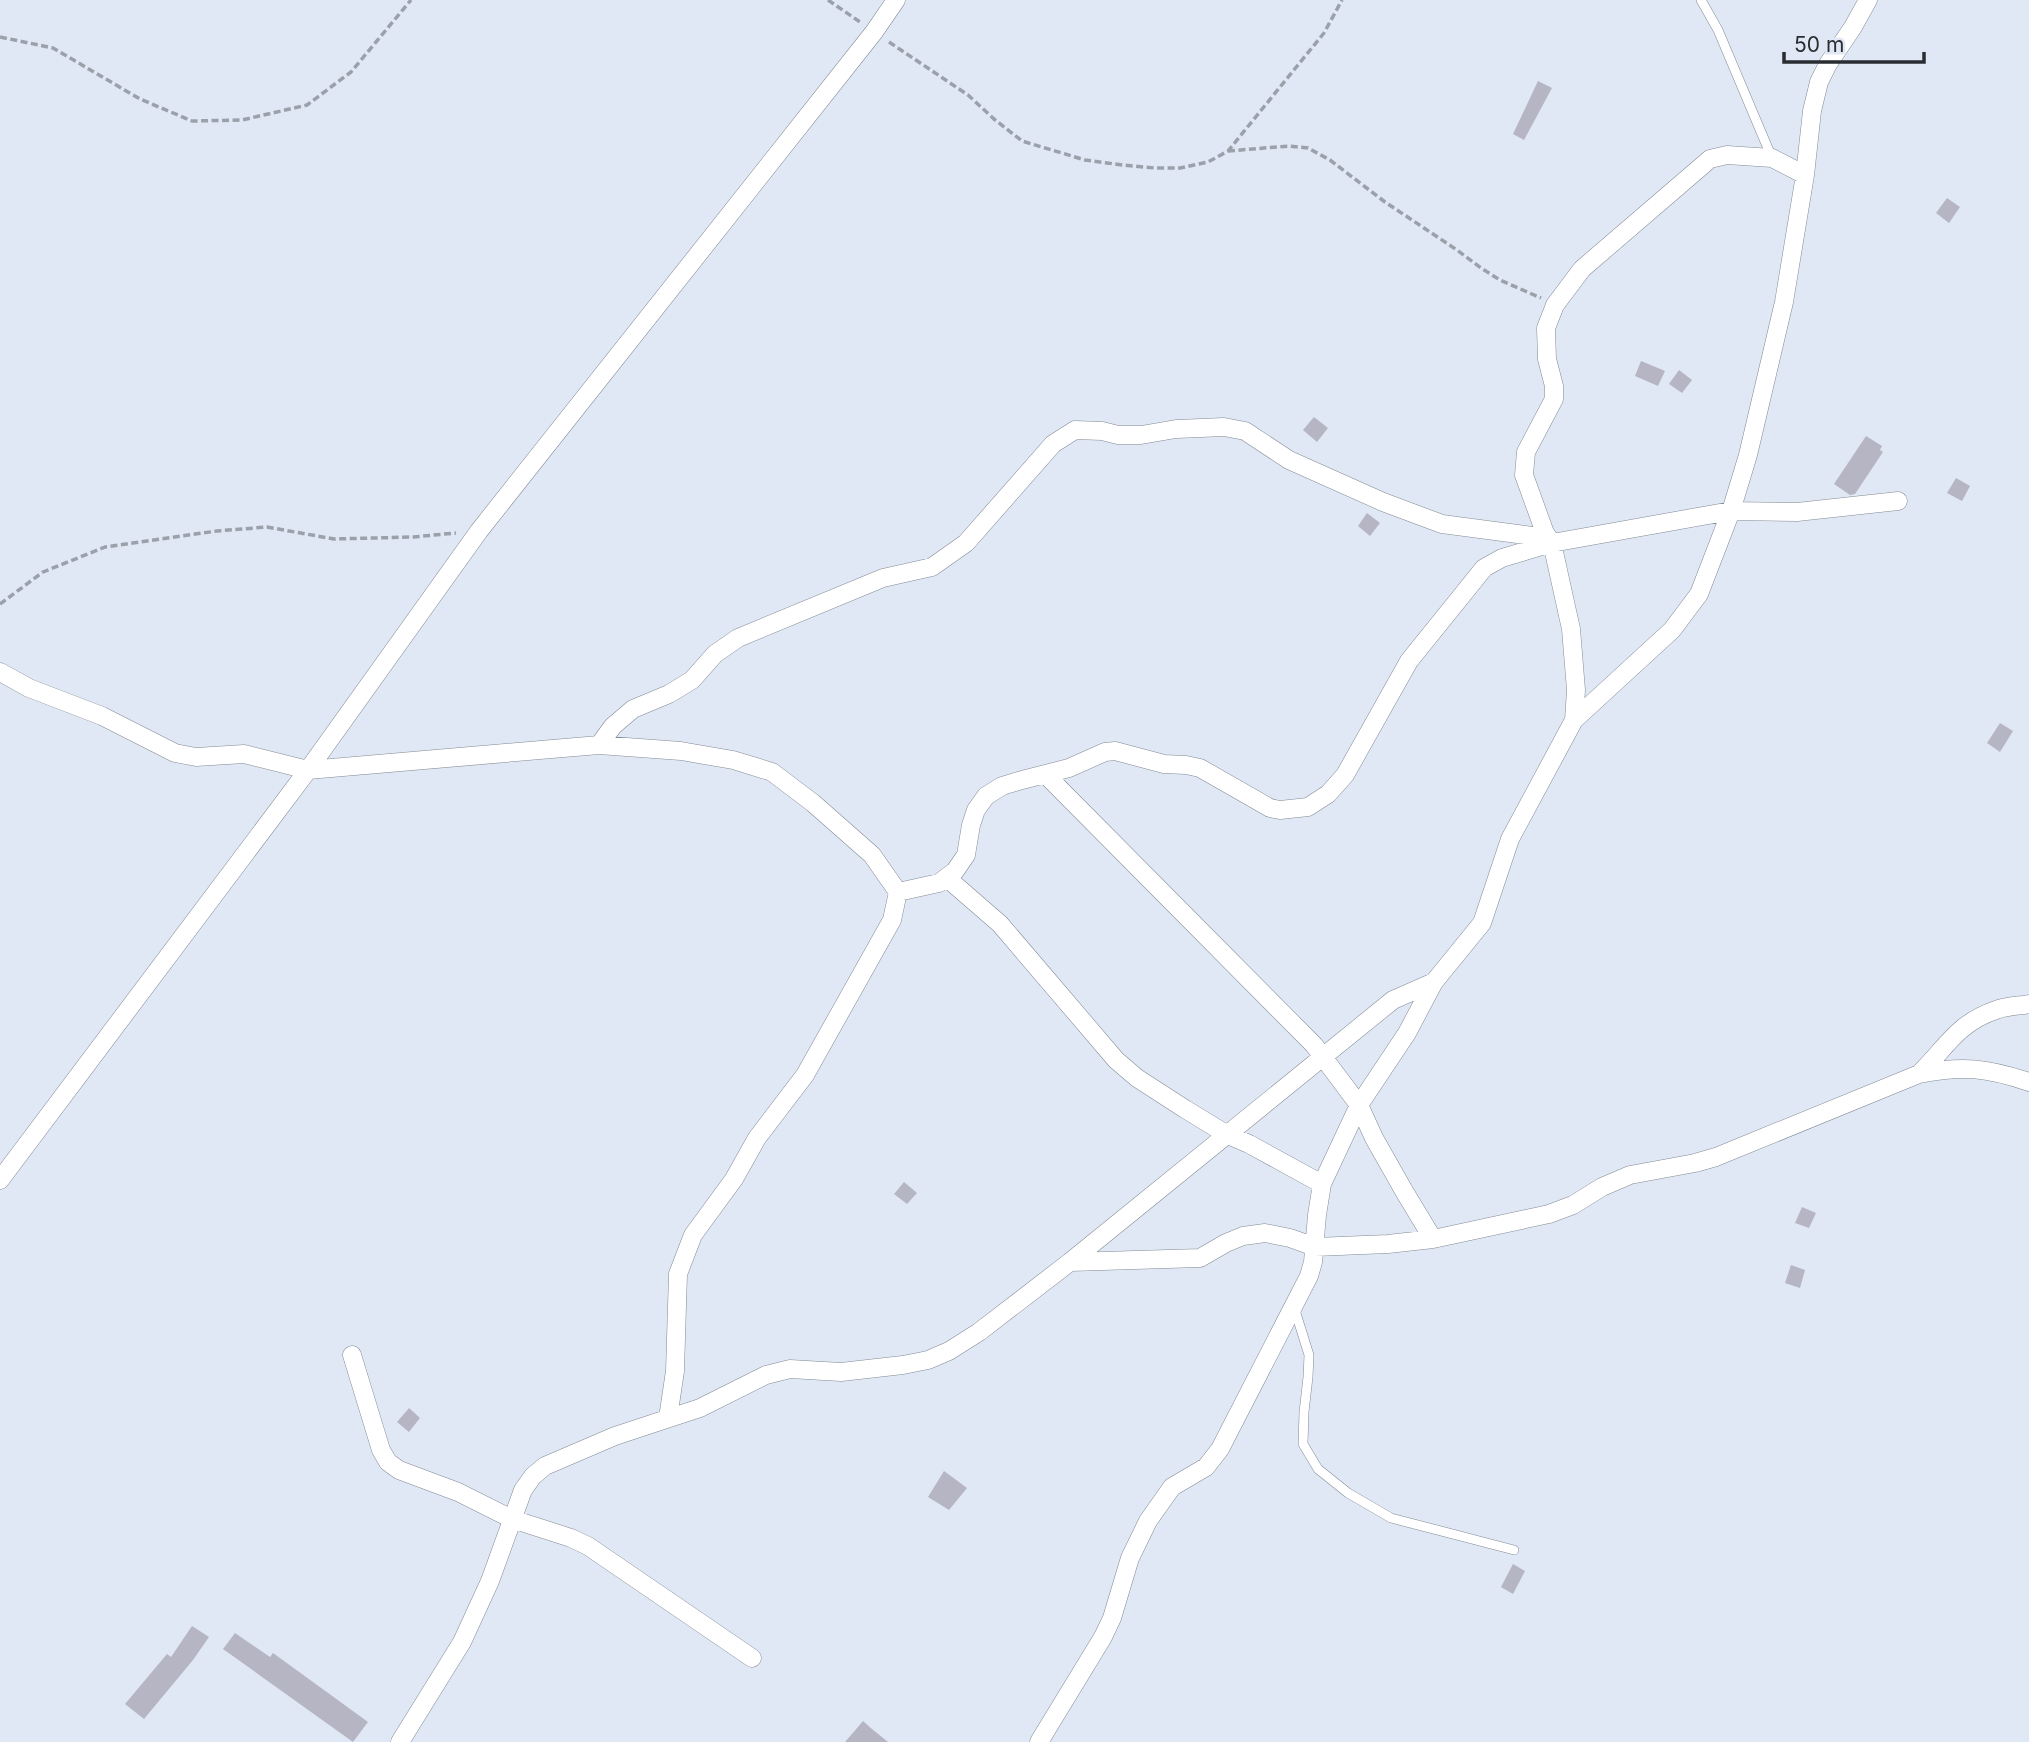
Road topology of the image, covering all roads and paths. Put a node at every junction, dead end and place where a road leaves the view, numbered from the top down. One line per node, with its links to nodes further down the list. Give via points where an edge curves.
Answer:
1 (411, 0): 8 (path, via 351,72 307,106 242,120 192,121 140,99 53,48)
2 (828, 0): 7 (path)
3 (896, 0): 7 (street)
4 (1342, 0): 9 (path, via 1324,33)
5 (1701, 0): 10 (lane)
6 (1868, 0): 11 (street, via 1819,82)
7 (874, 32): 9 (path, via 968,94 1023,141 1085,160 1155,168 1208,162); 15 (street)
8 (0, 37)
9 (1228, 151): 12 (path, via 1308,148 1480,268)
10 (1772, 158): 11 (street); 12 (street, via 1727,155 1710,159 1582,269)
11 (1805, 175): 14 (street, via 1784,302)
12 (1555, 305): 16 (street, via 1546,328 1553,399 1524,464 1524,475)
13 (1898, 501): 14 (street, via 1797,512)
14 (1731, 511): 16 (street); 19 (street, via 1699,594 1672,630)
15 (479, 531): 17 (path, via 334,539 267,527 105,547 43,572); 21 (street)
16 (1550, 540): 19 (street, via 1571,629); 20 (street, via 1442,524 1289,460 1245,430 1176,429 1129,435 1075,430 1053,444 965,543 932,567 883,578 738,638 715,654 692,680 633,709); 22 (street, via 1484,568 1409,661 1345,775 1308,807 1270,808 1200,768 1115,751)
17 (0, 604)
18 (0, 672): 21 (street, via 175,753 196,757 244,754)
19 (1574, 720): 25 (street, via 1510,839 1482,923)
20 (600, 745): 21 (street); 24 (street, via 681,751 772,772 872,855)
21 (308, 770): 32 (street)
22 (1046, 775): 23 (street, via 1012,783 986,796 976,810 965,855); 27 (street)
23 (947, 878): 24 (street); 31 (street, via 1000,924 1116,1059 1137,1078)
24 (898, 892): 39 (street, via 892,920 805,1075 693,1235 678,1274 675,1371)
25 (1434, 982): 27 (street, via 1394,1000); 30 (street)
26 (2029, 1004): 28 (street, via 1997,1009 1967,1023)
27 (1323, 1056): 30 (street); 31 (street)
28 (1919, 1074): 29 (street, via 1986,1069); 34 (street, via 1716,1157 1630,1175 1549,1214)
29 (2029, 1082)
30 (1359, 1105): 33 (street); 34 (street)
31 (1226, 1134): 33 (street); 36 (street)
32 (0, 1180)
33 (1322, 1184): 35 (street)
34 (1433, 1239): 35 (street)
35 (1315, 1247): 36 (street, via 1265,1233 1243,1236 1200,1258); 37 (street)
36 (1070, 1262): 39 (street, via 979,1332 928,1360 841,1372 779,1371)
37 (1294, 1305): 41 (lane, via 1309,1355 1303,1444 1318,1469 1391,1518); 44 (street, via 1220,1449 1206,1467 1172,1487 1148,1521 1103,1637)
38 (352, 1355): 40 (street, via 388,1462)
39 (668, 1418): 40 (street, via 545,1466 523,1490)
40 (512, 1519): 42 (street, via 588,1546); 43 (street, via 462,1642)
41 (1514, 1550)
42 (752, 1658)
43 (400, 1742)
44 (1039, 1742)

